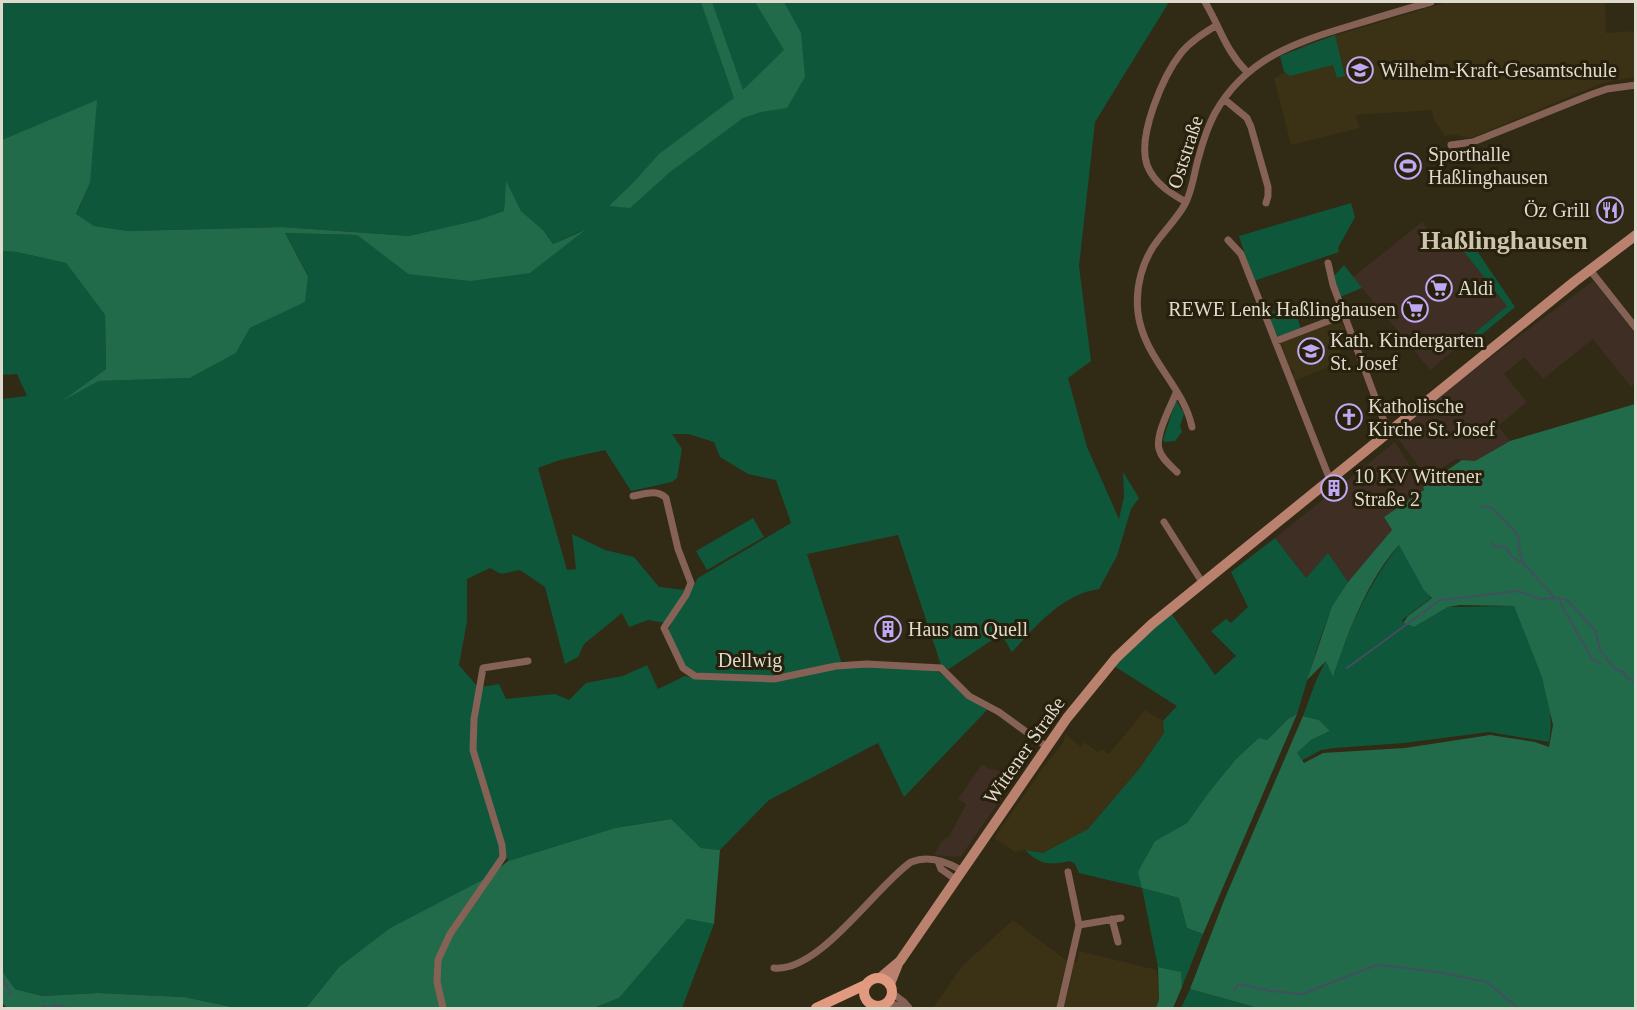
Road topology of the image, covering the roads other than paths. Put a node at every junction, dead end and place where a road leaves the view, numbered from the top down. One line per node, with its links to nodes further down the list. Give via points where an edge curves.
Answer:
1 (1205, 2): 4 (street)
2 (1431, 2): 3 (street, Oststraße)
3 (1411, 4): 5 (street, Oststraße, via 1303,41)
4 (1217, 25): 5 (street, via 1231,54); 9 (street, via 1191,43 1172,66 1146,130 1145,156 1150,171 1162,187)
5 (1247, 72): 7 (street, Oststraße)
6 (1635, 85): 8 (street, via 1607,89 1473,142)
7 (1224, 99): 9 (street, Oststraße, via 1207,129); 10 (street, via 1247,118 1251,127 1268,187)
8 (1451, 145)
9 (1186, 202): 18 (street, Oststraße, via 1145,263 1137,304 1147,346)
10 (1266, 203)
11 (1635, 235): 14 (main road, Wittener Straße)
12 (1228, 240): 17 (street, via 1241,254)
13 (1328, 263): 15 (street)
14 (1590, 270): 16 (street); 20 (main road, Wittener Straße)
15 (1344, 315): 17 (street); 20 (street)
16 (1635, 328)
17 (1276, 341): 22 (street)
18 (1176, 393): 19 (street, Oststraße); 21 (street, via 1158,445)
19 (1192, 427)
20 (1391, 431): 22 (main road, Wittener Straße)
21 (1177, 472)
22 (1330, 480): 25 (main road, Wittener Straße)
23 (633, 496): 27 (street, Dellwig, via 653,492 666,498 691,584 664,628 688,673 766,680 836,666 941,668 969,696 996,710)
24 (1164, 522): 25 (street)
25 (1202, 582): 27 (main road, Wittener Straße, via 1124,650)
26 (528, 661): 40 (street, via 483,668 473,750 503,857 450,934 438,960 437,982)
27 (1047, 747): 29 (main road, Wittener Straße)
28 (1068, 872): 32 (street)
29 (958, 874): 34 (street, via 947,862 911,862 818,951 788,967); 36 (main road, Wittener Straße)
30 (1121, 918): 31 (street)
31 (1112, 919): 32 (street); 33 (street)
32 (1079, 926): 42 (street)
33 (1118, 942)
34 (774, 968)
35 (865, 985): 36 (main road, via 872,978); 37 (main road); 38 (main road)
36 (888, 985): 39 (main road); 39 (street, via 909,1008)
37 (839, 998): 38 (main road); 41 (main road)
38 (866, 1002): 39 (main road)
39 (881, 1006)
40 (443, 1008)
41 (816, 1008)
42 (1060, 1008)

